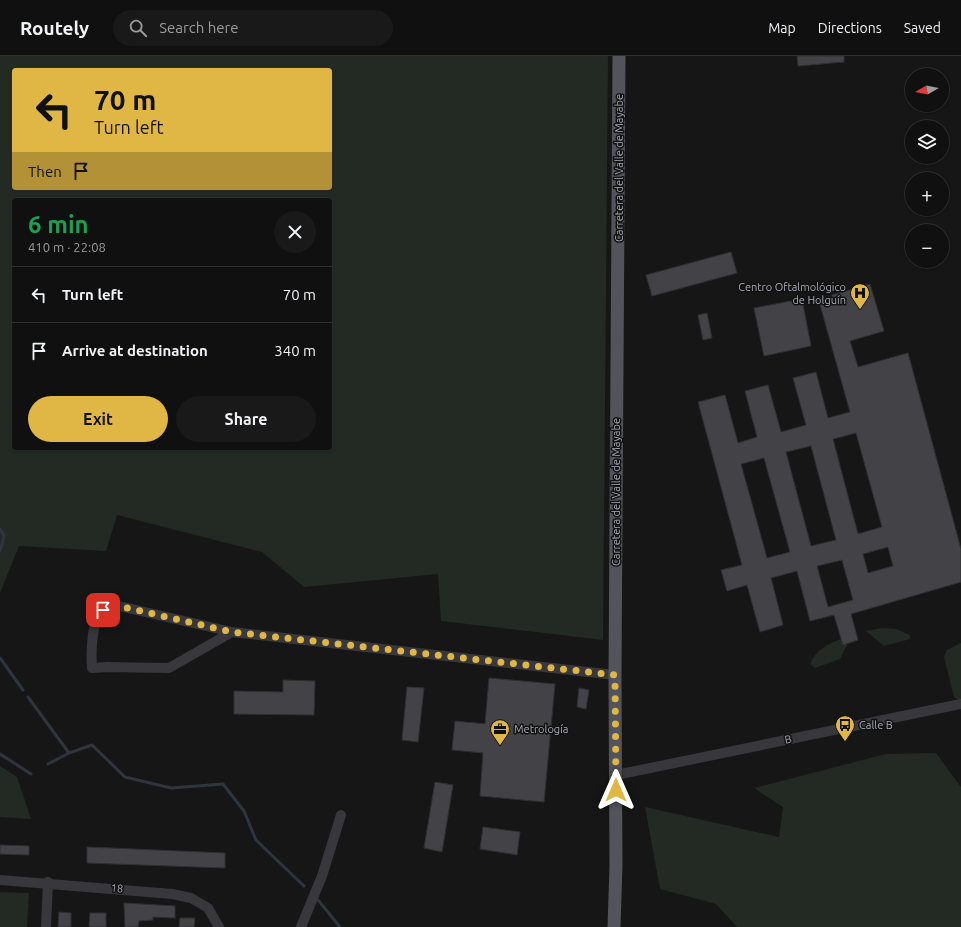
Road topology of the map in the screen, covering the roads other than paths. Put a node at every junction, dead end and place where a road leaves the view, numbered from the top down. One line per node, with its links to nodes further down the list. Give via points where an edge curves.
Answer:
1 (619, 56): 3 (main road, Carretera del Valle de Mayabe)
2 (232, 632): 2 (street, via 119,606 110,607 103,610 97,620 91,652 92,668 169,668); 3 (street)
3 (615, 675): 5 (main road, Carretera del Valle de Mayabe)
4 (961, 704): 5 (street, B)
5 (616, 775): 12 (main road, Carretera del Valle de Mayabe)
6 (341, 815): 11 (street, via 322,876)
7 (0, 880): 8 (street, 18)
8 (48, 882): 9 (street); 10 (street, 18, via 191,898 208,908)
9 (46, 927)
10 (219, 927)
11 (301, 927)
12 (614, 927)

